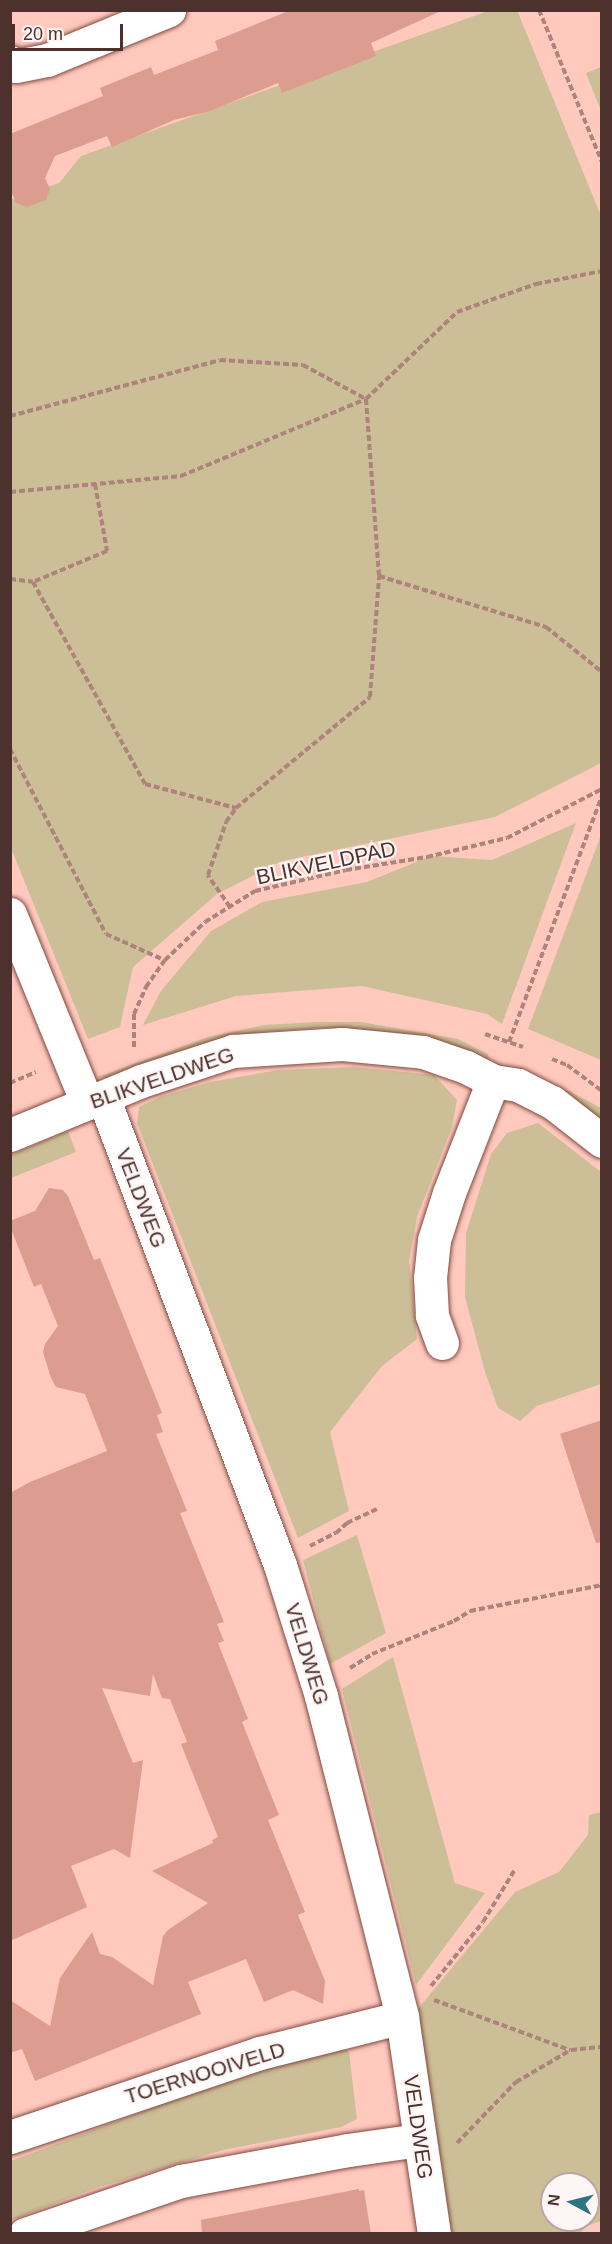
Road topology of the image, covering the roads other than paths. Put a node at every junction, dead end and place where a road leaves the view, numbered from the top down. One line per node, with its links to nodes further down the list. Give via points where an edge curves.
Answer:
1 (169, 10): 2 (street, via 46,60 16,66)
2 (10, 62)
3 (10, 914): 5 (street, VELDWEG)
4 (493, 1081): 5 (street, BLIKVELDWEG, via 423,1052 342,1044 233,1051); 7 (street, BLIKVELDWEG, via 518,1085 552,1102); 8 (street, via 434,1240 432,1315)
5 (95, 1100): 6 (street, BLIKVELDWEG); 9 (street, VELDWEG, via 280,1565 321,1696)
6 (10, 1135)
7 (602, 1141)
8 (442, 1343)
9 (407, 2005): 10 (street, TOERNOOIVELD); 11 (street, VELDWEG)
10 (10, 2137)
11 (420, 2149): 12 (street, via 348,2150 181,2181); 13 (street, VELDWEG)
12 (26, 2234)
13 (434, 2234)

